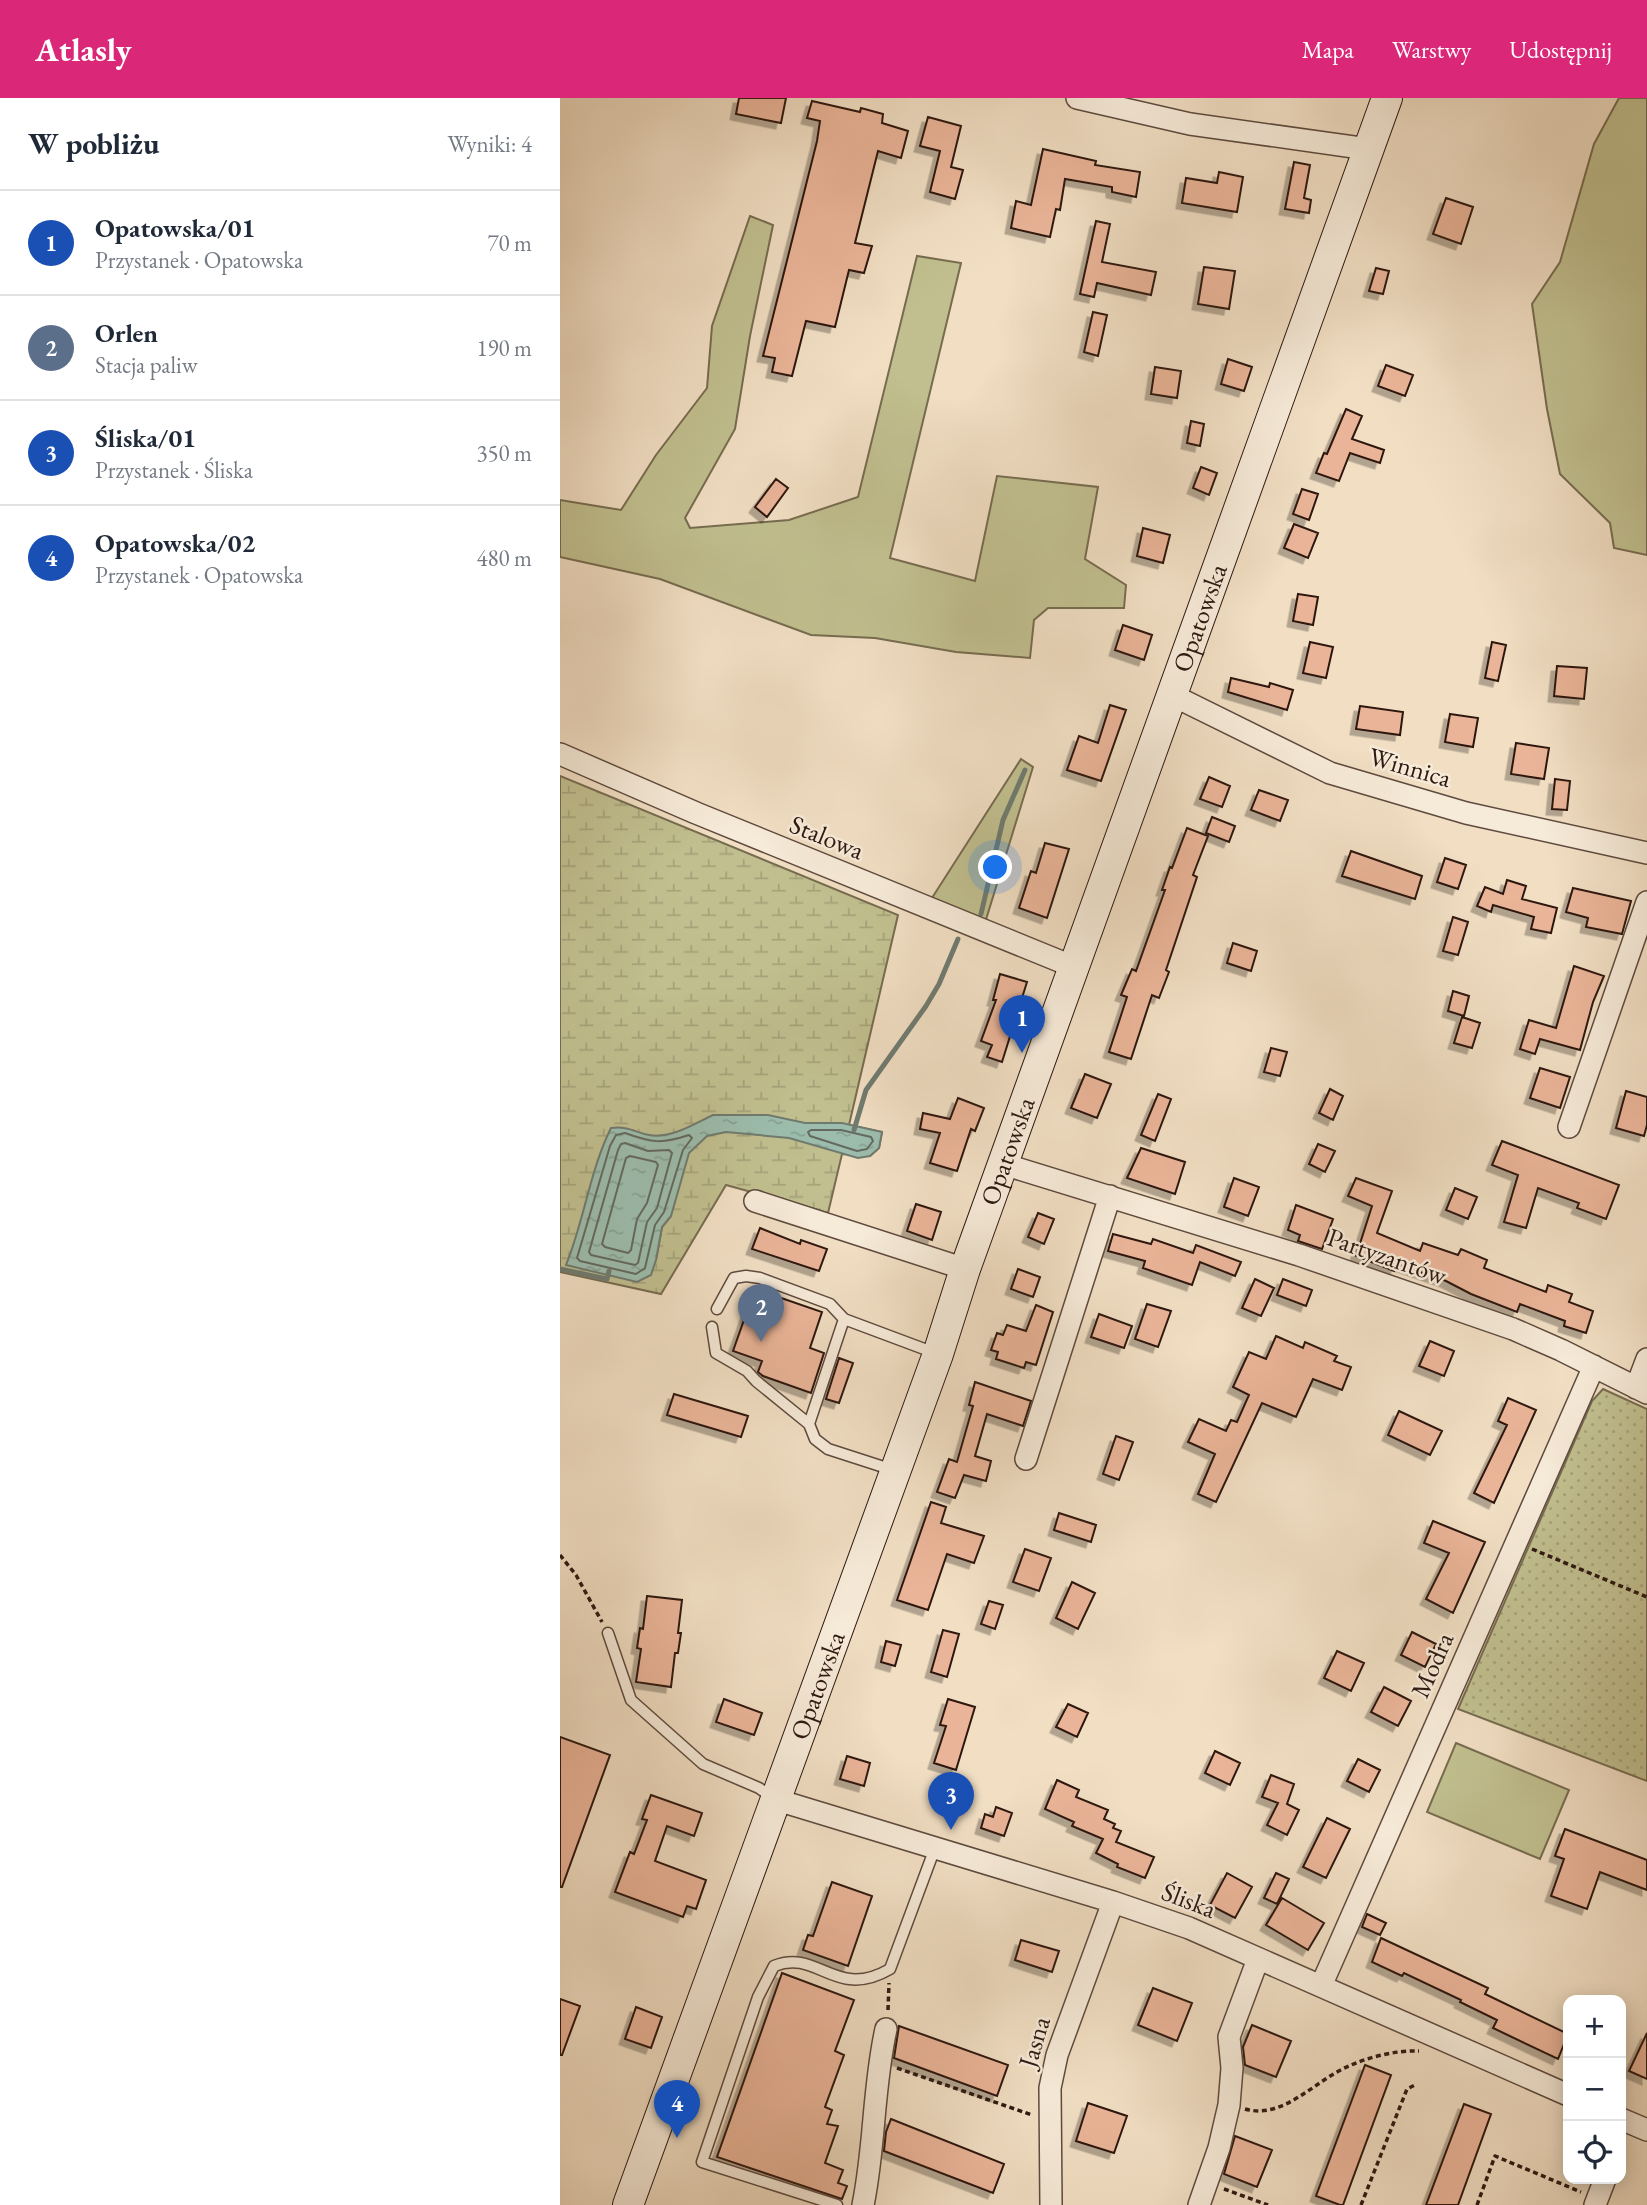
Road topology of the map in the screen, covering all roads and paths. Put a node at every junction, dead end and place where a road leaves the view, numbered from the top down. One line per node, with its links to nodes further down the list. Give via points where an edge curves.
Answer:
1 (1077, 98): 3 (street, via 1191,124)
2 (1387, 98): 3 (street, Opatowska)
3 (1368, 149): 4 (street, Opatowska)
4 (1172, 695): 6 (street, Winnica, via 1330,773 1465,813); 8 (street, Opatowska)
5 (560, 754): 8 (street, Stalowa)
6 (1647, 853)
7 (1647, 902): 9 (street)
8 (1074, 967): 10 (street, Opatowska)
9 (1569, 1127)
10 (1003, 1164): 11 (street, Partyzantów); 13 (street, Opatowska)
11 (1111, 1196): 19 (street, Partyzantów, via 1513,1329); 22 (street)
12 (755, 1200): 13 (street)
13 (965, 1269): 17 (street, Opatowska)
14 (717, 1310): 15 (lane, via 734,1278 746,1276 830,1304)
15 (844, 1319): 17 (lane); 21 (lane)
16 (712, 1327): 21 (lane, via 716,1353 747,1371)
17 (938, 1354): 23 (street, Opatowska)
18 (1647, 1359): 20 (street, Partyzantów)
19 (1594, 1366): 20 (street, Partyzantów); 24 (street, Modra)
20 (1642, 1391)
21 (809, 1424): 23 (lane, via 815,1439 828,1449)
22 (1026, 1459)
23 (895, 1471): 28 (street, Opatowska)
24 (1516, 1544): 26 (path); 33 (street, Modra)
25 (560, 1555): 27 (path)
26 (1647, 1597)
27 (608, 1633): 28 (lane, via 631,1700 703,1764 760,1788)
28 (774, 1799): 29 (street, Śliska); 46 (street, Opatowska)
29 (935, 1848): 30 (street, Śliska); 32 (lane)
30 (1113, 1902): 31 (street, Śliska, via 1189,1928); 40 (street, Jasna, via 1057,2055 1050,2088)
31 (1258, 1959): 33 (street, Śliska); 39 (street, via 1229,2037)
32 (890, 1969): 34 (path); 47 (lane, via 855,1981 802,1962 774,1966 758,1997 702,2162)
33 (1321, 1986): 38 (street, Śliska)
34 (886, 2029): 36 (street)
35 (1428, 2051): 39 (path, via 1348,2066 1263,2113)
36 (879, 2061): 40 (path); 48 (street)
37 (1415, 2085): 52 (path, via 1407,2089)
38 (1563, 2093)
39 (1229, 2105): 43 (street)
40 (1051, 2121): 49 (street, Jasna)
41 (1626, 2126): 42 (street)
42 (1647, 2130)
43 (1207, 2182): 50 (street); 51 (path)
44 (1603, 2184): 45 (street)
45 (1596, 2202): 53 (path, via 1495,2156)
46 (628, 2205)
47 (837, 2205)
48 (863, 2205)
49 (1051, 2205)
50 (1199, 2205)
51 (1268, 2205)
52 (1360, 2205)
53 (1477, 2205)

